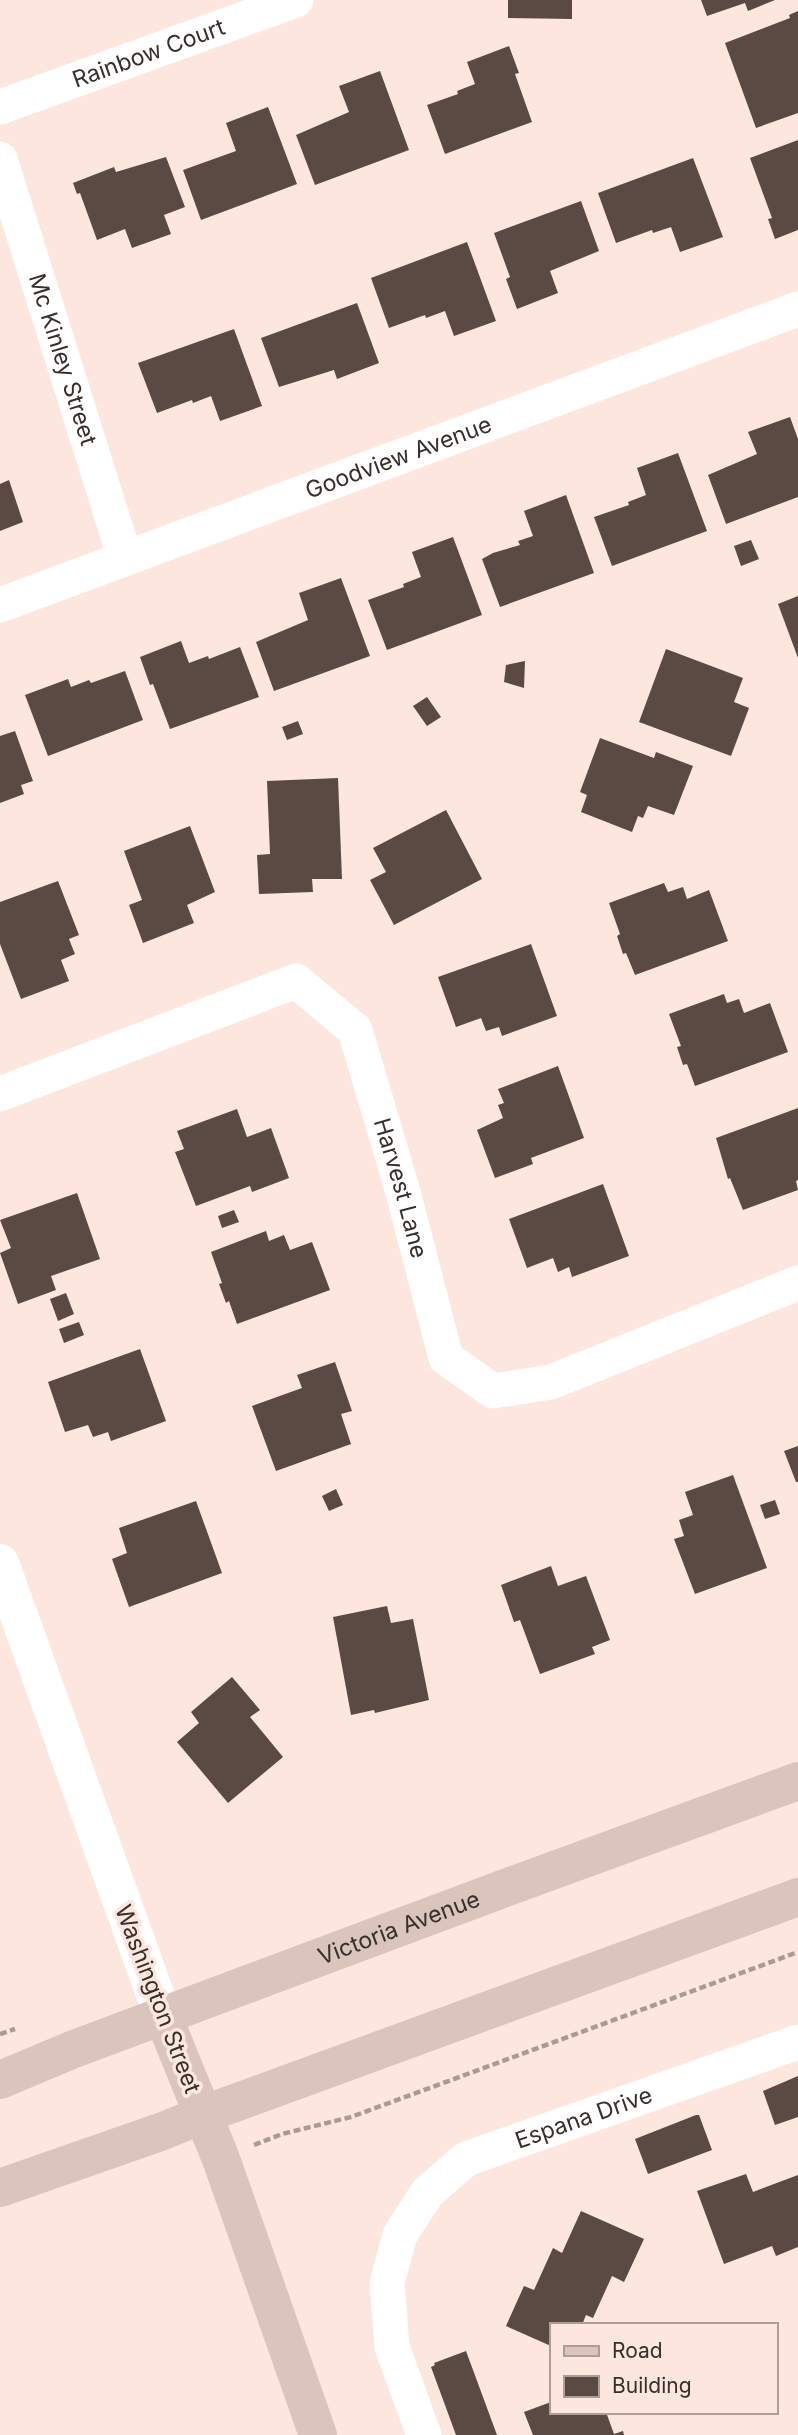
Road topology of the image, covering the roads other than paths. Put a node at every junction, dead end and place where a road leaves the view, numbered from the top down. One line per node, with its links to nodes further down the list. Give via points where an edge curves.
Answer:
1 (296, 0): 2 (street, Rainbow Court)
2 (0, 107)
3 (0, 159): 5 (street, Mc Kinley Street)
4 (798, 309): 5 (street, Goodview Avenue)
5 (125, 558): 6 (street, Goodview Avenue)
6 (0, 605)
7 (0, 1094): 8 (street, Harvest Lane, via 296,981 355,1030 446,1358 493,1391 551,1382)
8 (798, 1283)
9 (0, 1563): 12 (street, Washington Street)
10 (798, 1781): 12 (main road, Victoria Avenue)
11 (798, 1896): 15 (main road)
12 (163, 2016): 14 (main road, Victoria Avenue); 15 (main road, Washington Street)
13 (798, 2042): 18 (street, Espana Drive, via 467,2159 427,2193 400,2235 387,2283 392,2347)
14 (0, 2080)
15 (202, 2115): 16 (main road); 17 (main road, Washington Street)
16 (0, 2188)
17 (318, 2435)
18 (424, 2435)

